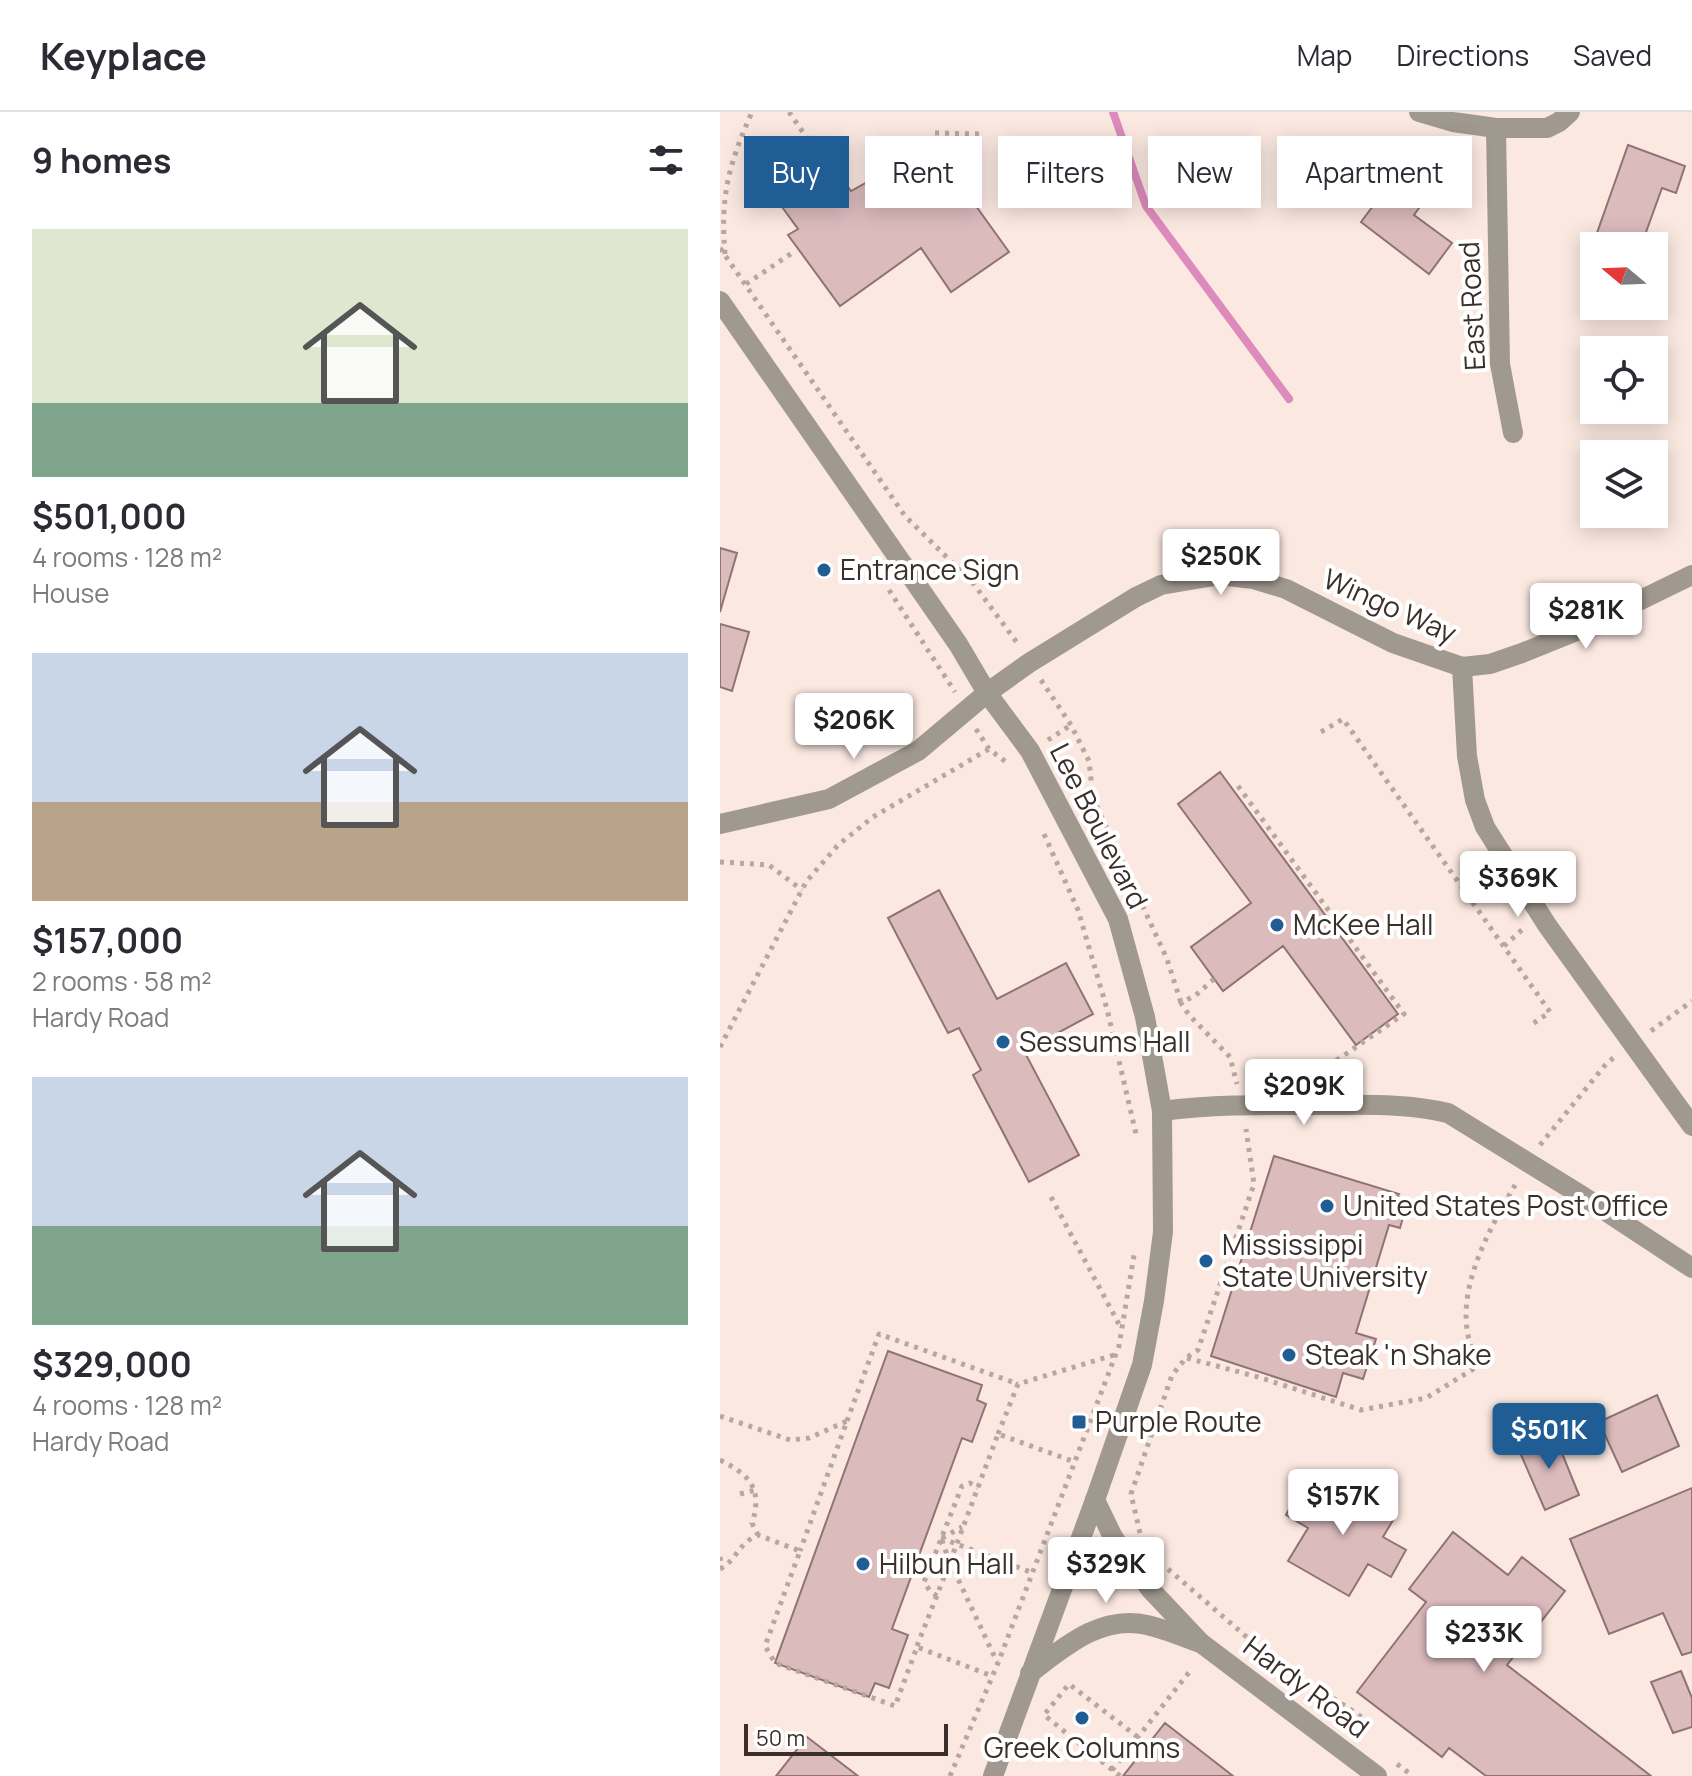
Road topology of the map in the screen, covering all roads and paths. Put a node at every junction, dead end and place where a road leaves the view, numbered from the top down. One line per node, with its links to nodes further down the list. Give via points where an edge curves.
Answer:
1 (752, 112): 11 (path, via 732,157 724,193)
2 (789, 112): 8 (path)
3 (1419, 112): 5 (street)
4 (1570, 112): 5 (street, via 1547,128)
5 (1496, 128): 14 (street, East Road, via 1500,364)
6 (935, 133): 7 (path)
7 (981, 134)
8 (806, 136)
9 (720, 248): 11 (path)
10 (795, 251): 12 (path)
11 (725, 254): 12 (path)
12 (746, 284): 17 (path, via 905,516 973,583)
13 (720, 301): 19 (street, Lee Boulevard)
14 (1513, 433)
15 (1692, 575): 18 (street, Wingo Way, via 1522,653)
16 (885, 585): 20 (path)
17 (1029, 663): 18 (street, Wingo Way, via 1161,585 1220,575 1286,589 1393,643); 19 (street, Wingo Way); 32 (path, via 1089,761 1093,798 1167,959)
18 (1462, 667): 38 (street, via 1467,756 1485,827 1547,925)
19 (987, 693): 20 (street, Wingo Way); 37 (street, Lee Boulevard, via 1030,751 1118,919 1145,1017)
20 (967, 712): 22 (path); 26 (street, Wingo Way, via 918,751 829,799)
21 (1321, 732): 30 (path, via 1343,719)
22 (989, 749): 23 (path); 28 (path, via 873,817 838,845)
23 (1012, 771)
24 (1238, 786): 35 (path, via 1404,1014)
25 (1038, 821): 39 (path, via 1078,910 1107,1009)
26 (720, 826)
27 (720, 862): 28 (path, via 769,865)
28 (802, 890): 34 (path)
29 (1524, 928): 30 (path)
30 (1504, 946): 33 (path, via 1550,1012)
31 (1214, 979): 32 (path)
32 (1181, 1003): 36 (path, via 1230,1057)
33 (1531, 1025)
34 (720, 1047)
35 (1303, 1083)
36 (1241, 1105): 37 (street); 42 (street, via 1372,1105 1448,1113); 45 (path, via 1254,1184 1198,1350)
37 (1162, 1111): 56 (street, Lee Boulevard, via 1163,1232 1154,1301 1142,1365)
38 (1692, 1126)
39 (1136, 1143)
40 (1051, 1197): 43 (path)
41 (1134, 1251): 43 (path)
42 (1692, 1268)
43 (1122, 1329): 44 (path)
44 (1115, 1354): 47 (path); 52 (path)
45 (1186, 1358): 46 (path, via 1361,1410 1426,1398); 60 (path, via 1172,1375 1131,1494)
46 (1480, 1365)
47 (1018, 1384): 49 (path, via 879,1334); 50 (path)
48 (720, 1416): 49 (path, via 790,1440 809,1438)
49 (847, 1421): 62 (path)
50 (998, 1434): 52 (path); 53 (path)
51 (720, 1460): 54 (path)
52 (1075, 1462): 67 (path)
53 (978, 1488): 57 (path); 59 (path, via 962,1486)
54 (756, 1490): 55 (path); 58 (path, via 752,1523)
55 (740, 1494)
56 (1095, 1500): 69 (street, Hardy Road, via 1113,1537 1151,1590); 73 (street, Lee Boulevard)
57 (963, 1527): 59 (path); 61 (path)
58 (758, 1535): 62 (path); 66 (path, via 743,1542)
59 (941, 1538): 61 (path); 64 (path); 68 (path, via 924,1582)
60 (1141, 1538)
61 (956, 1544): 64 (path); 67 (path)
62 (800, 1551): 70 (path, via 765,1646 775,1663 895,1706)
63 (720, 1557): 66 (path)
64 (950, 1562): 68 (path); 71 (path)
65 (1166, 1568): 77 (path, via 1264,1652 1363,1718)
66 (721, 1569)
67 (1033, 1573): 71 (path)
68 (937, 1596): 70 (path)
69 (1201, 1643): 73 (street, Hardy Road, via 1144,1624 1113,1626 1076,1638); 77 (street, Hardy Road)
70 (917, 1647): 74 (path)
71 (998, 1663): 74 (path)
72 (1190, 1671): 75 (path)
73 (1029, 1674): 80 (street, Lee Boulevard)
74 (992, 1676): 79 (path)
75 (1137, 1737): 76 (path); 78 (path); 78 (path, via 1069,1684 1044,1715)
76 (1148, 1745)
77 (1347, 1752): 82 (street, Hardy Road)
78 (1112, 1770): 81 (path)
79 (950, 1776)
80 (993, 1776)
81 (1120, 1776)
82 (1377, 1776)

